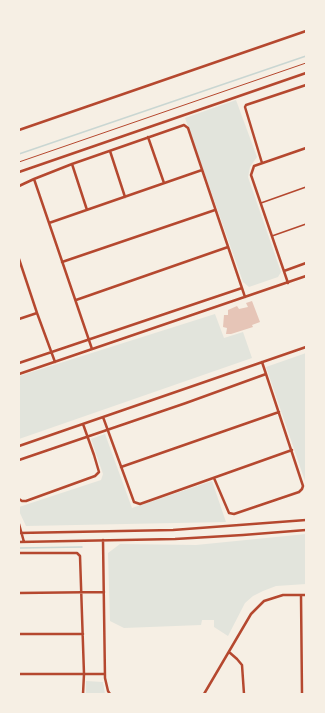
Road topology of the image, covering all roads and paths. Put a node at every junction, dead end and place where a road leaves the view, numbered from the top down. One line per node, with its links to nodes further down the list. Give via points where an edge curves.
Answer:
1 (306, 31): 5 (street)
2 (306, 63): 9 (path)
3 (306, 73): 13 (street)
4 (306, 85): 10 (street, via 246,105)
5 (19, 130)
6 (148, 137): 8 (street); 12 (street, via 184,126 188,128); 15 (street)
7 (306, 148): 10 (street)
8 (110, 151): 11 (street); 18 (street)
9 (19, 162)
10 (262, 163): 19 (street, via 254,166 251,175)
11 (72, 164): 14 (street); 20 (street)
12 (202, 170): 15 (street); 21 (street)
13 (19, 172)
14 (34, 179): 16 (street); 22 (street)
15 (164, 184): 18 (street)
16 (19, 186)
17 (306, 187): 19 (lane)
18 (125, 197): 20 (street)
19 (261, 203): 24 (street)
20 (87, 210): 22 (street)
21 (215, 210): 25 (street); 27 (street)
22 (49, 223): 27 (street)
23 (306, 224): 24 (lane)
24 (272, 236): 29 (street)
25 (228, 247): 34 (street); 36 (street)
26 (19, 259): 30 (street)
27 (62, 262): 36 (street)
28 (306, 263): 29 (street)
29 (284, 271): 33 (street)
30 (24, 274): 31 (street); 37 (street)
31 (19, 276)
32 (306, 276): 33 (street)
33 (288, 283): 35 (street)
34 (242, 288): 35 (street); 39 (street)
35 (245, 297): 41 (street)
36 (76, 300): 39 (street)
37 (37, 313): 38 (street); 42 (street)
38 (19, 319)
39 (89, 339): 41 (street); 42 (street)
40 (306, 347): 44 (street)
41 (92, 349): 43 (street)
42 (51, 352): 43 (street); 45 (street)
43 (55, 362): 46 (street)
44 (262, 362): 47 (street); 49 (street)
45 (19, 363)
46 (19, 374)
47 (266, 374): 48 (street); 51 (street)
48 (279, 412): 54 (street); 56 (street)
49 (103, 417): 50 (street); 51 (street)
50 (83, 424): 52 (street); 53 (street)
51 (108, 430): 52 (street); 56 (street)
52 (88, 436): 55 (street); 58 (street, via 99,472 96,476 26,500)
53 (19, 446)
54 (292, 450): 57 (street); 57 (street, via 303,486 299,492 231,514)
55 (19, 460)
56 (121, 467): 57 (street, via 134,502 140,504)
57 (214, 478)
58 (19, 499)
59 (306, 520): 62 (street, via 173,530)
60 (19, 524): 62 (street)
61 (306, 530): 63 (street, via 175,539)
62 (20, 533): 65 (street)
63 (103, 540): 65 (street); 68 (street)
64 (19, 542): 65 (street)
65 (24, 542)
66 (19, 553): 67 (street, via 79,554)
67 (82, 592): 68 (street); 69 (street); 73 (street)
68 (104, 592): 77 (street)
69 (19, 593)
70 (301, 595): 71 (street); 74 (street, via 282,595 264,601 251,614); 82 (street)
71 (306, 595)
72 (19, 634): 73 (street)
73 (83, 634): 76 (street)
74 (229, 652): 80 (street); 81 (street, via 242,665)
75 (19, 674): 76 (street)
76 (84, 674): 77 (street); 78 (street)
77 (105, 674): 79 (street)
78 (83, 694)
79 (110, 694)
80 (204, 694)
81 (244, 694)
82 (302, 694)

